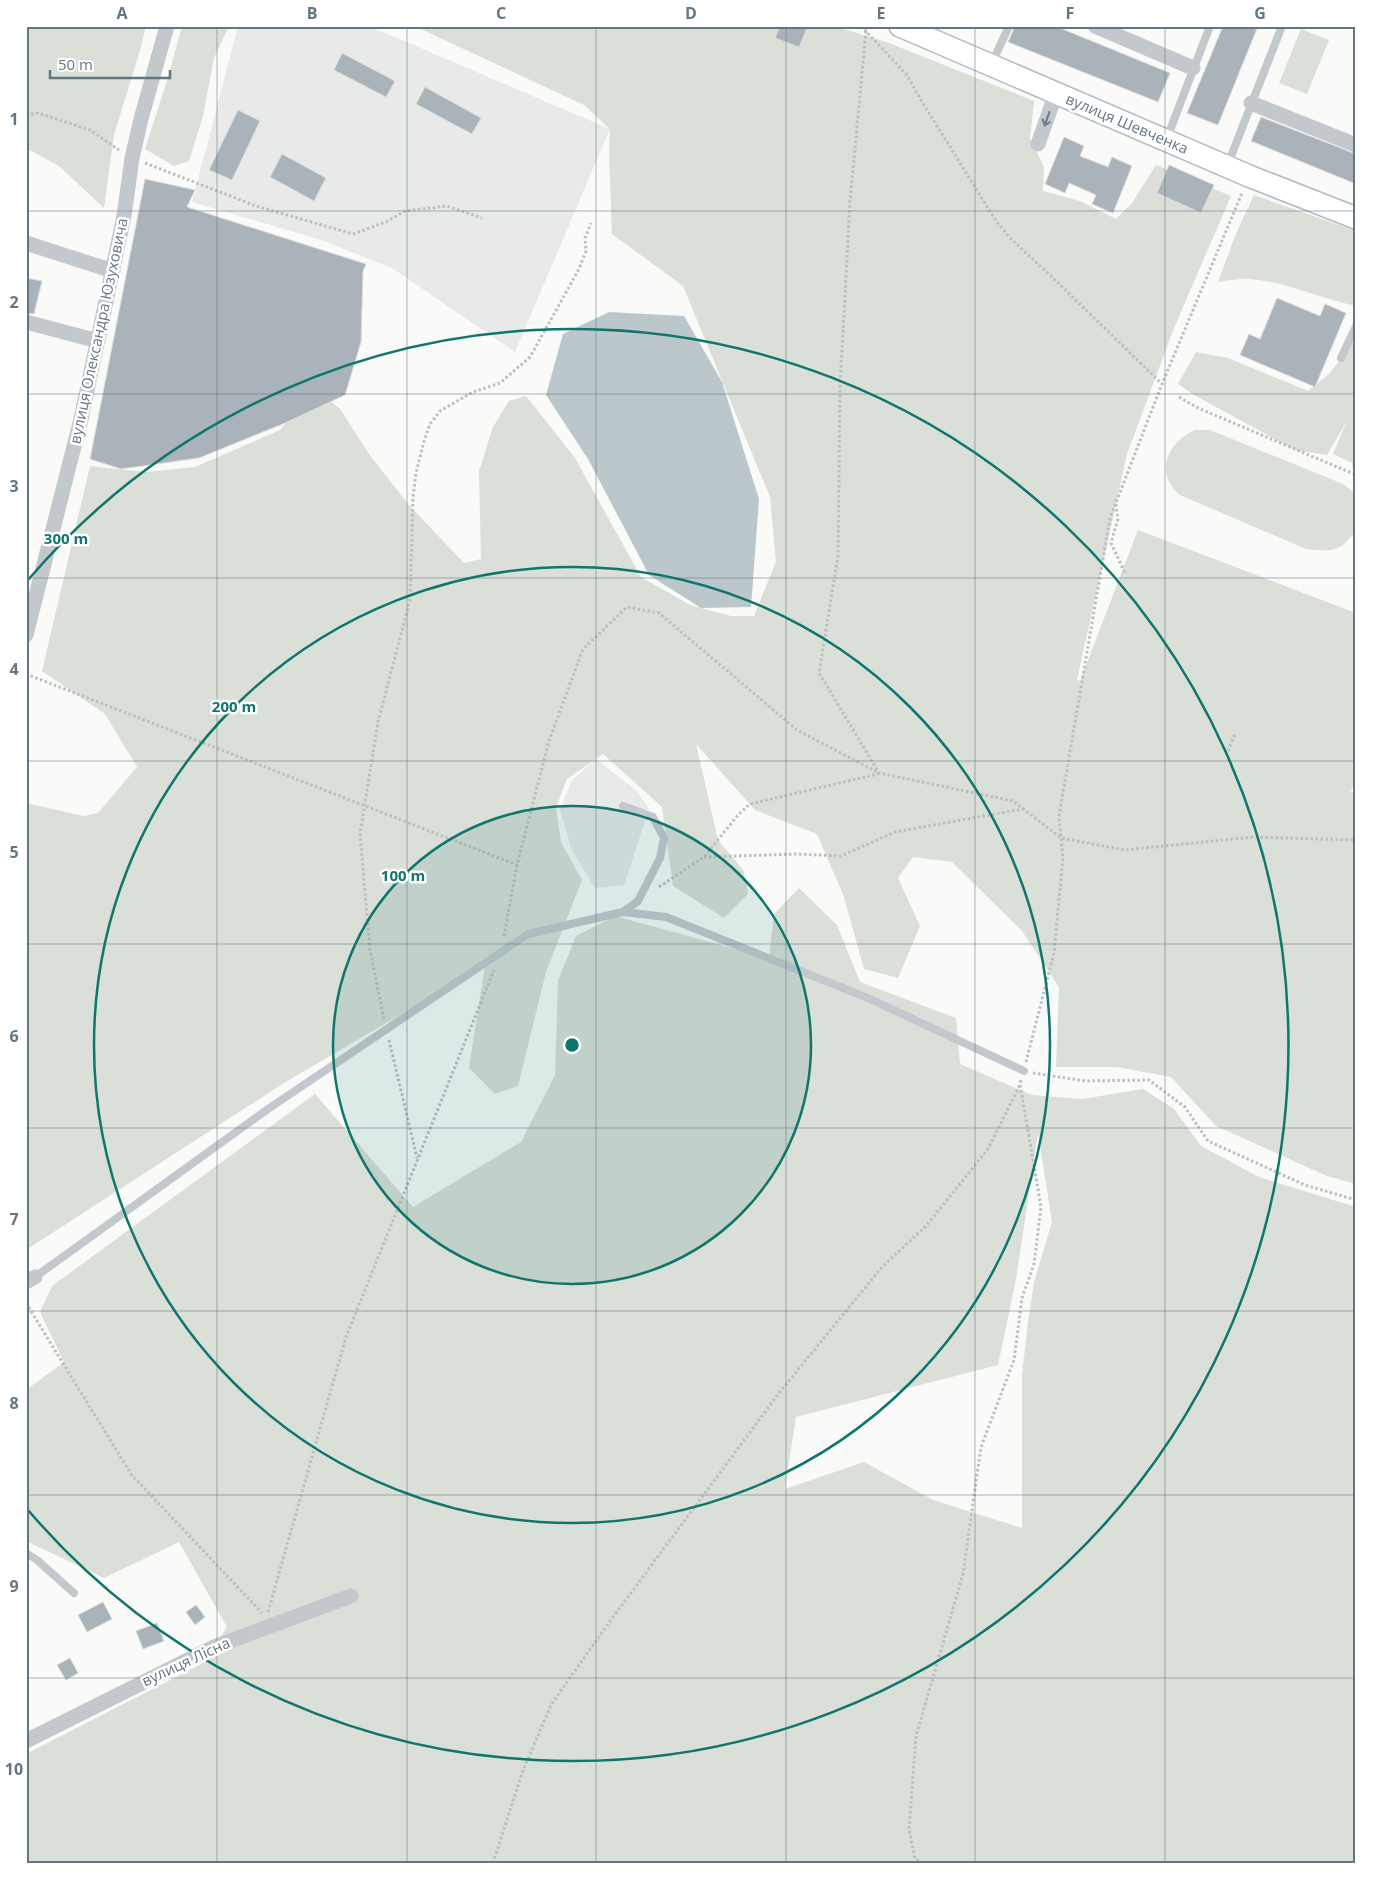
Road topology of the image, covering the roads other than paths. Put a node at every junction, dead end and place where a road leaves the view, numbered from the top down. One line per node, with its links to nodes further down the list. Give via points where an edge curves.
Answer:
1 (167, 26): 17 (street, вулиця Олександра Юзуховича, via 132,158)
2 (900, 26): 7 (street, вулиця Шевченка)
3 (1009, 26): 7 (lane)
4 (1095, 26): 8 (street)
5 (1210, 26): 8 (lane)
6 (1282, 26): 10 (lane)
7 (992, 65): 9 (street, вулиця Шевченка)
8 (1193, 68): 11 (lane)
9 (1056, 93): 11 (street, вулиця Шевченка); 12 (street, one-way to 12)
10 (1251, 103): 13 (street); 14 (lane)
11 (1166, 140): 14 (street, вулиця Шевченка)
12 (1038, 144)
13 (1356, 145)
14 (1227, 166): 15 (street, вулиця Шевченка)
15 (1356, 218)
16 (26, 243): 17 (street)
17 (113, 271): 20 (street, вулиця Олександра Юзуховича)
18 (26, 322): 20 (street)
19 (1356, 326): 21 (lane)
20 (98, 341): 22 (street, вулиця Олександра Юзуховича)
21 (1341, 358)
22 (26, 635)
23 (623, 806): 24 (lane, via 653,817 664,838 660,858 638,901)
24 (623, 912): 25 (lane, via 666,917 868,998); 26 (lane, via 528,934 268,1109)
25 (1024, 1071)
26 (31, 1280)
27 (26, 1552): 28 (lane)
28 (74, 1593)
29 (351, 1596): 30 (street, вулиця Лісна, via 214,1647)
30 (26, 1740)

